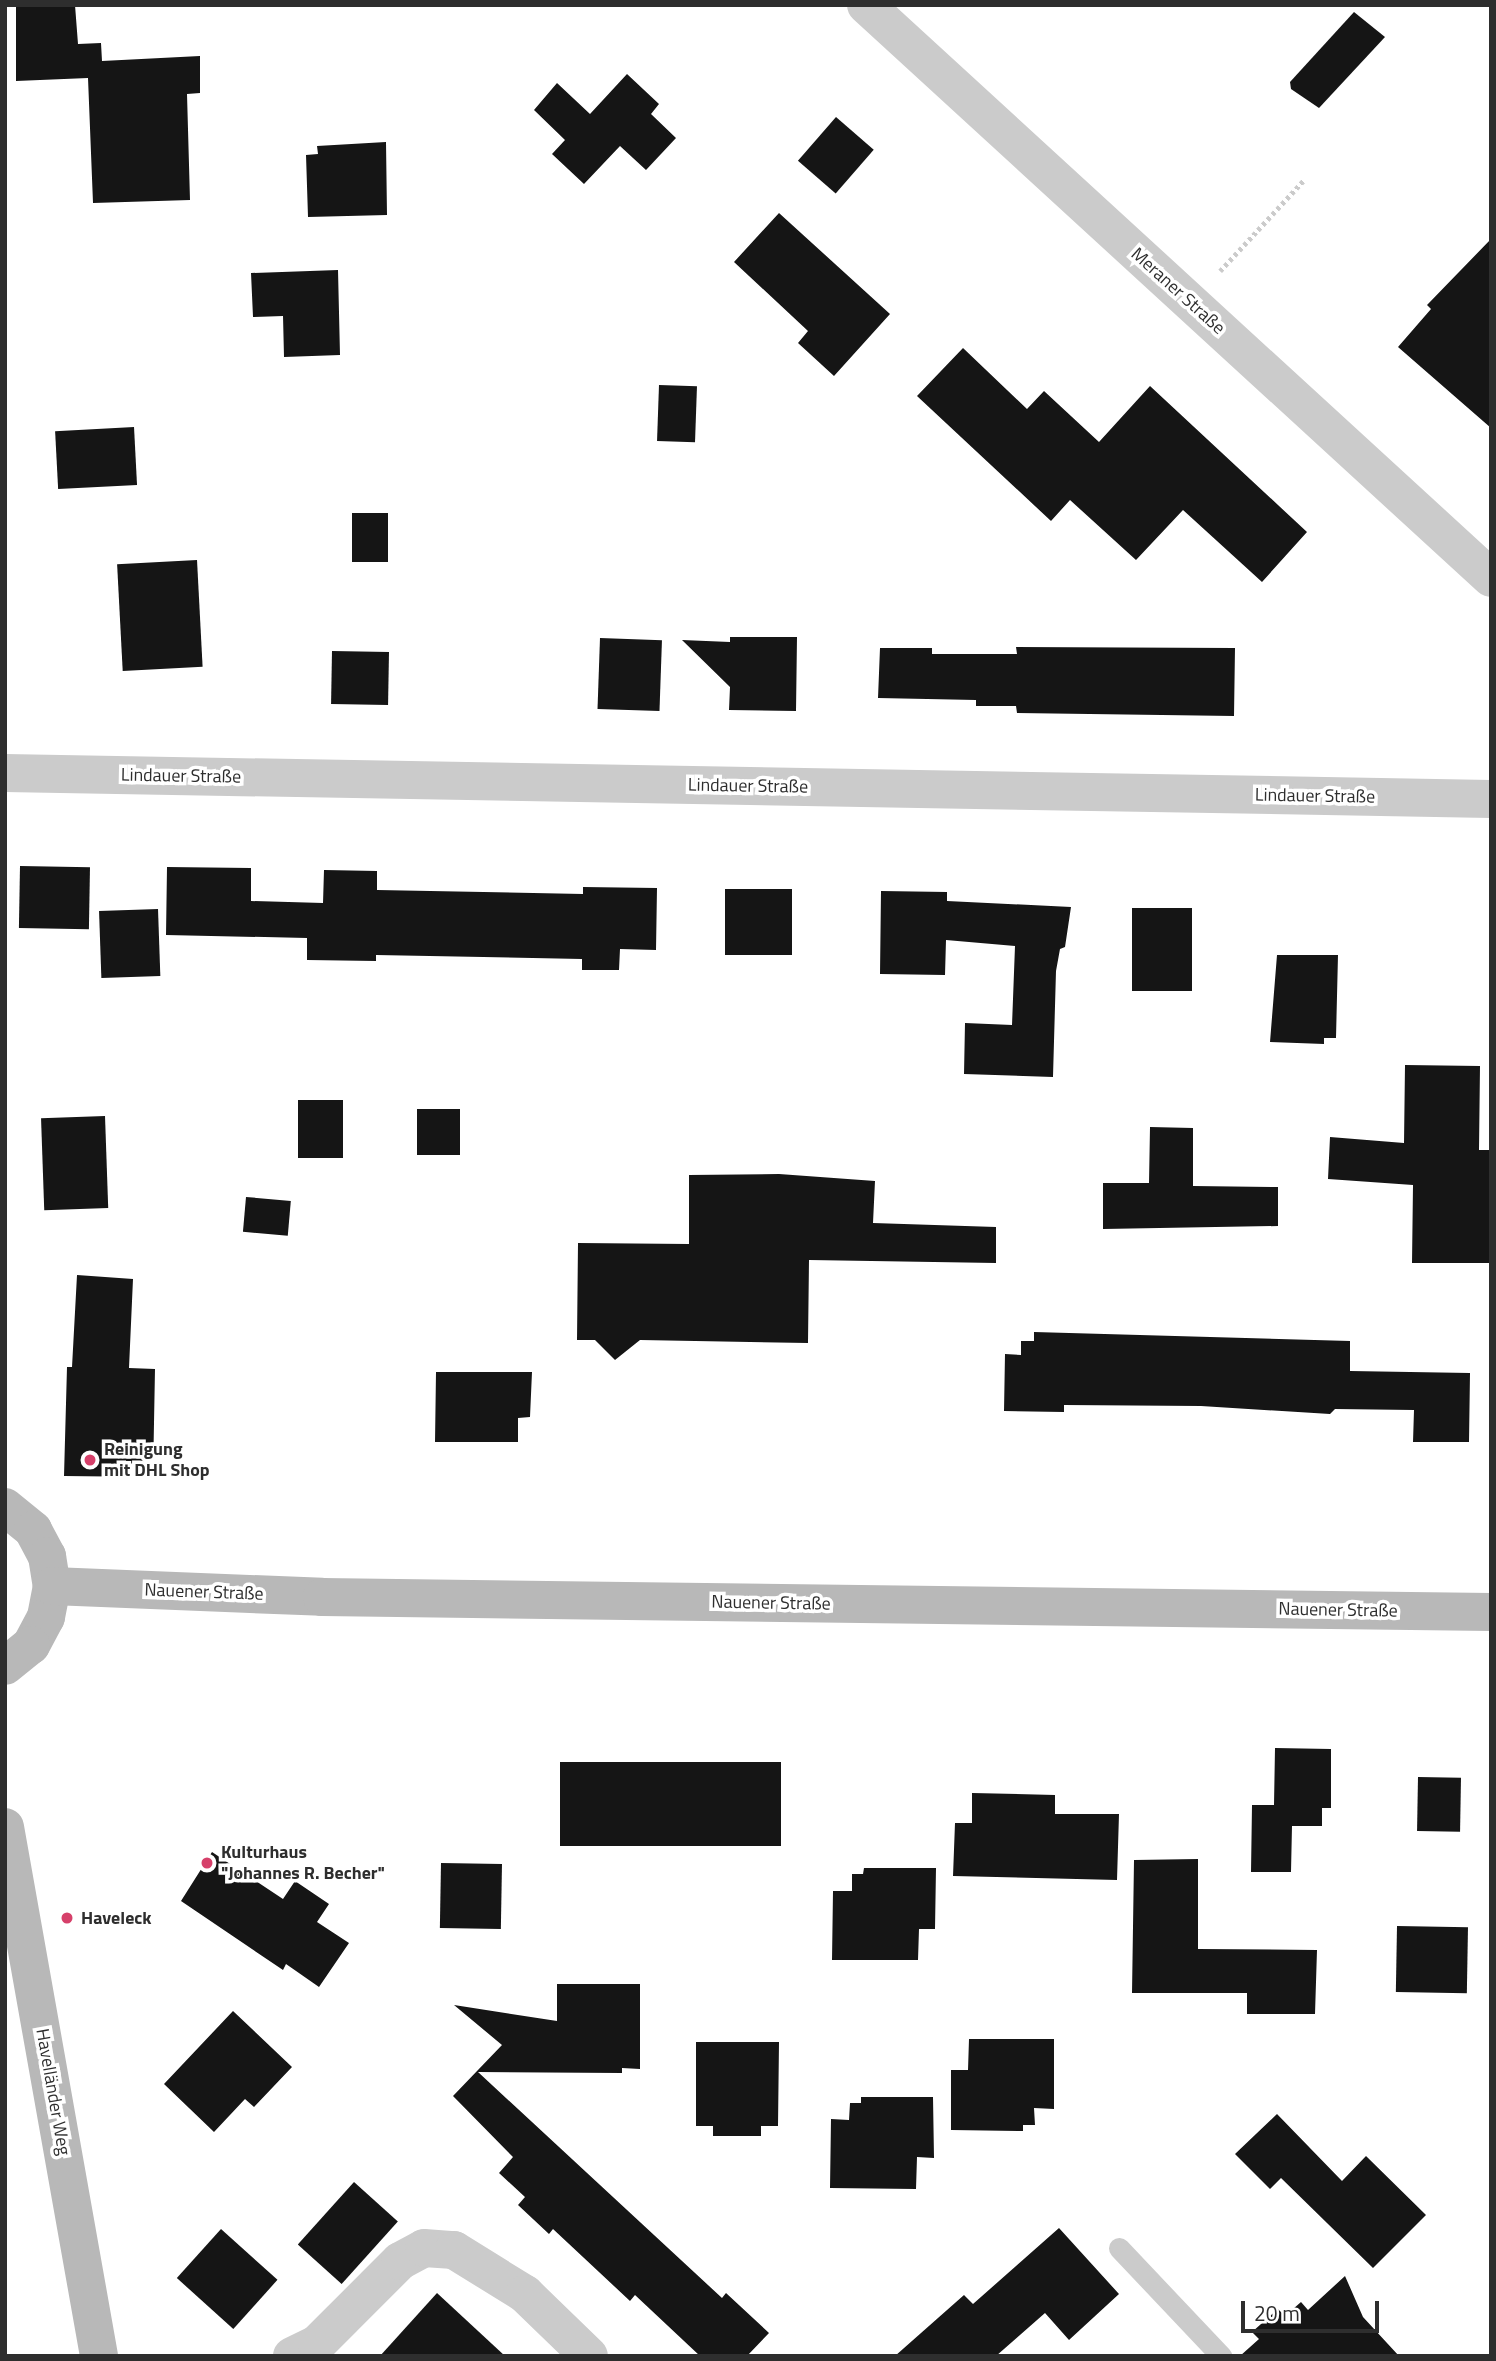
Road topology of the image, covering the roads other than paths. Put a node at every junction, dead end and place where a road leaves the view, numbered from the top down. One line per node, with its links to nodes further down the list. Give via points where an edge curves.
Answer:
1 (866, 5): 2 (street, Meraner Straße)
2 (1491, 578)
3 (5, 773): 4 (street, Lindauer Straße)
4 (1491, 799)
5 (5, 1507): 6 (main road, via 33,1530 47,1556)
6 (52, 1586): 7 (main road, Nauener Straße, via 322,1597); 8 (main road, via 47,1617 31,1645)
7 (1491, 1612)
8 (5, 1666)
9 (5, 1828): 10 (main road, Havelländer Weg)
10 (17, 1957): 12 (main road, Havelländer Weg)
11 (1118, 2248): 15 (lane)
12 (99, 2356)
13 (292, 2356): 14 (street, via 317,2343 400,2261 424,2248 454,2250 525,2294)
14 (589, 2356)
15 (1221, 2356)

